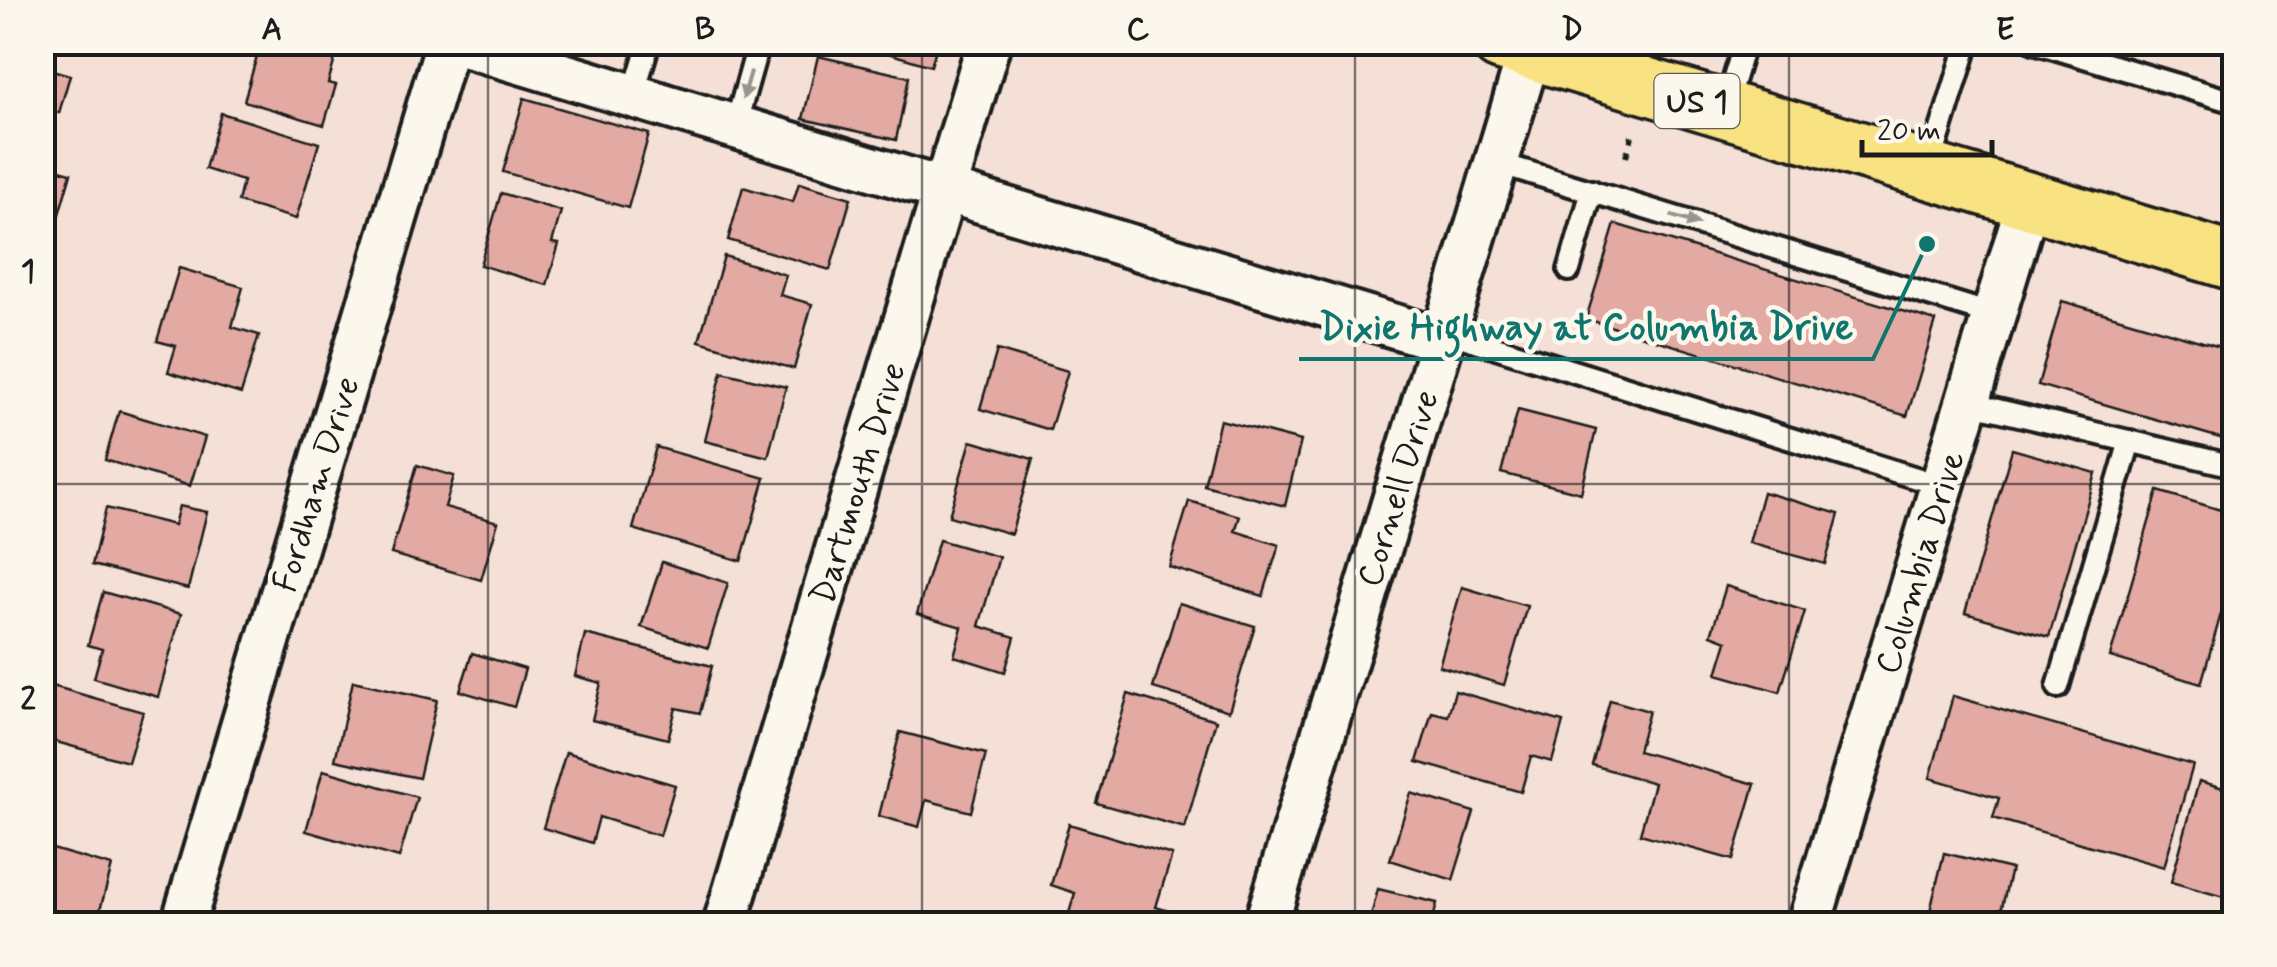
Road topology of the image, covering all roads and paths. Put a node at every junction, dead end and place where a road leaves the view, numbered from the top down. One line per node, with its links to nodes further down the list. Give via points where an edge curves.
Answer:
1 (451, 42): 9 (street); 29 (street, Fordham Drive)
2 (648, 42): 9 (lane)
3 (759, 42): 12 (lane, one-way to 12)
4 (989, 42): 17 (street, Dartmouth Drive)
5 (1744, 42): 11 (lane)
6 (1968, 42): 16 (lane)
7 (2034, 42): 10 (lane)
8 (1515, 47): 11 (main road, US 1); 15 (street, Cornell Drive)
9 (633, 96): 12 (street)
10 (2234, 102)
11 (1725, 110): 16 (main road, US 1)
12 (735, 127): 17 (street)
13 (1632, 136): 14 (path)
14 (1626, 158)
15 (1495, 162): 18 (lane); 23 (street, Cornell Drive)
16 (1928, 170): 19 (main road, US 1)
17 (944, 190): 23 (street); 30 (street, Dartmouth Drive)
18 (1592, 191): 21 (lane); 22 (lane, one-way to 22)
19 (2029, 199): 20 (main road, US 1); 22 (street, Columbia Drive)
20 (2234, 262)
21 (1570, 270)
22 (1994, 315): 24 (street, Columbia Drive)
23 (1442, 336): 27 (lane); 31 (street, Cornell Drive)
24 (1968, 403): 25 (lane); 27 (street, Columbia Drive)
25 (2130, 442): 26 (lane); 28 (lane)
26 (2234, 466)
27 (1942, 486): 32 (street, Columbia Drive)
28 (2058, 687)
29 (183, 924)
30 (725, 924)
31 (1266, 924)
32 (1810, 924)

